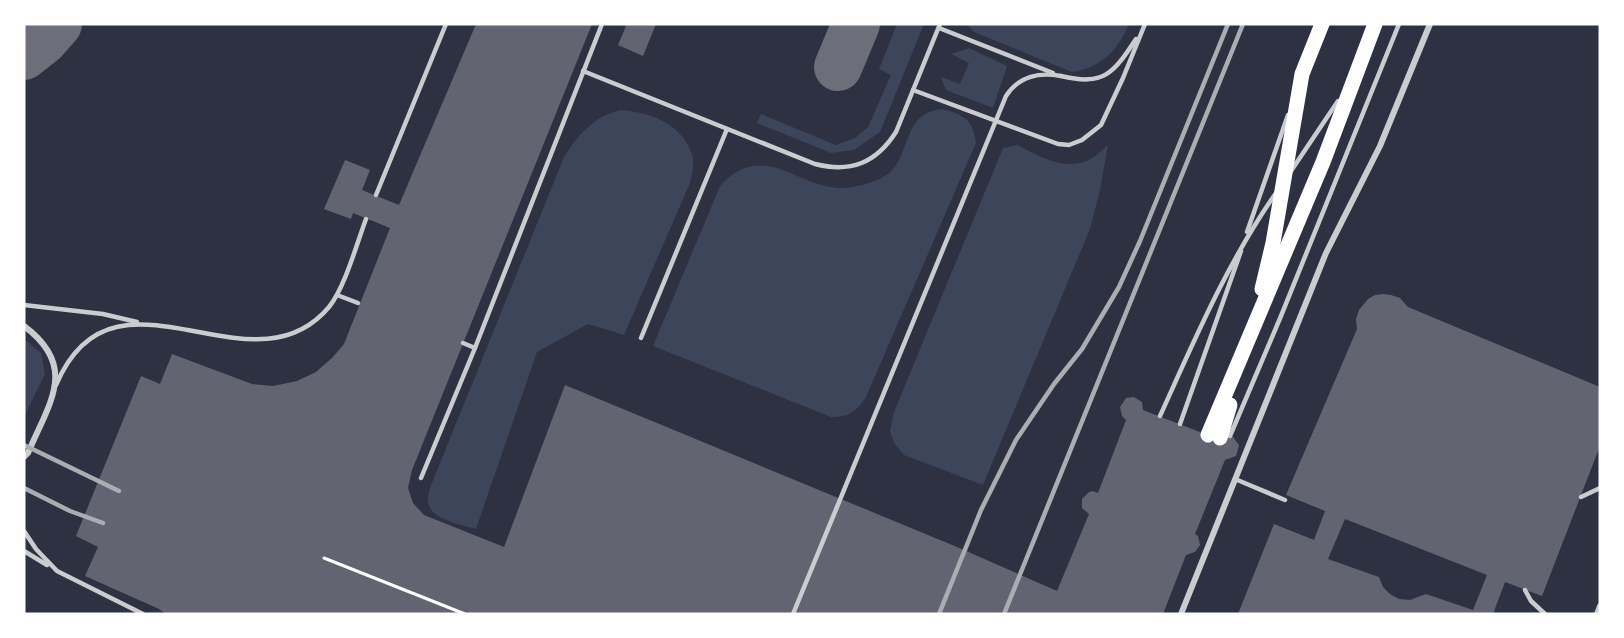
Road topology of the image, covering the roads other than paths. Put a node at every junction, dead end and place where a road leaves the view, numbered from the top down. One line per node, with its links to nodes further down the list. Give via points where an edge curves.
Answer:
1 (446, 24): 16 (lane)
2 (602, 24): 10 (lane)
3 (1144, 24): 9 (lane)
4 (1322, 24): 11 (main road)
5 (1399, 24): 29 (lane, via 1281,316)
6 (1430, 24): 32 (street, via 1380,146 1326,253)
7 (1374, 25): 27 (lane, via 1332,112 1260,215 1216,291); 29 (main road)
8 (939, 26): 12 (lane); 13 (lane)
9 (1141, 32): 12 (lane, via 1124,57 1097,79); 14 (lane, via 1101,125 1082,140 1058,144)
10 (583, 71): 15 (lane); 25 (lane)
11 (1302, 74): 28 (lane); 29 (main road, via 1273,243)
12 (1061, 76): 14 (lane, via 1038,74 1019,81 1006,96)
13 (913, 90): 14 (lane); 15 (lane, via 890,141 872,158 855,166 815,164)
14 (995, 120): 42 (lane)
15 (727, 129): 23 (lane)
16 (376, 195)
17 (366, 219): 18 (lane)
18 (337, 295): 19 (lane); 21 (lane, via 306,326 281,337 249,339)
19 (358, 303)
20 (24, 305): 21 (lane, via 103,314)
21 (146, 324): 26 (lane, via 112,327 84,343 64,366)
22 (24, 326): 26 (street, via 52,357)
23 (641, 338)
24 (463, 343): 25 (lane)
25 (475, 348): 31 (lane)
26 (56, 385): 30 (street)
27 (1160, 416)
28 (1180, 424)
29 (1220, 436)
30 (25, 457)
31 (421, 478)
32 (1236, 479): 35 (lane); 43 (street)
33 (1600, 488): 34 (lane)
34 (1581, 497)
35 (1285, 500)
36 (24, 531): 38 (lane)
37 (24, 551): 38 (lane)
38 (57, 571): 41 (lane)
39 (1526, 590): 44 (lane)
40 (1600, 606): 45 (street)
41 (143, 614)
42 (793, 614)
43 (1181, 614)
44 (1545, 614)
45 (1597, 614)

